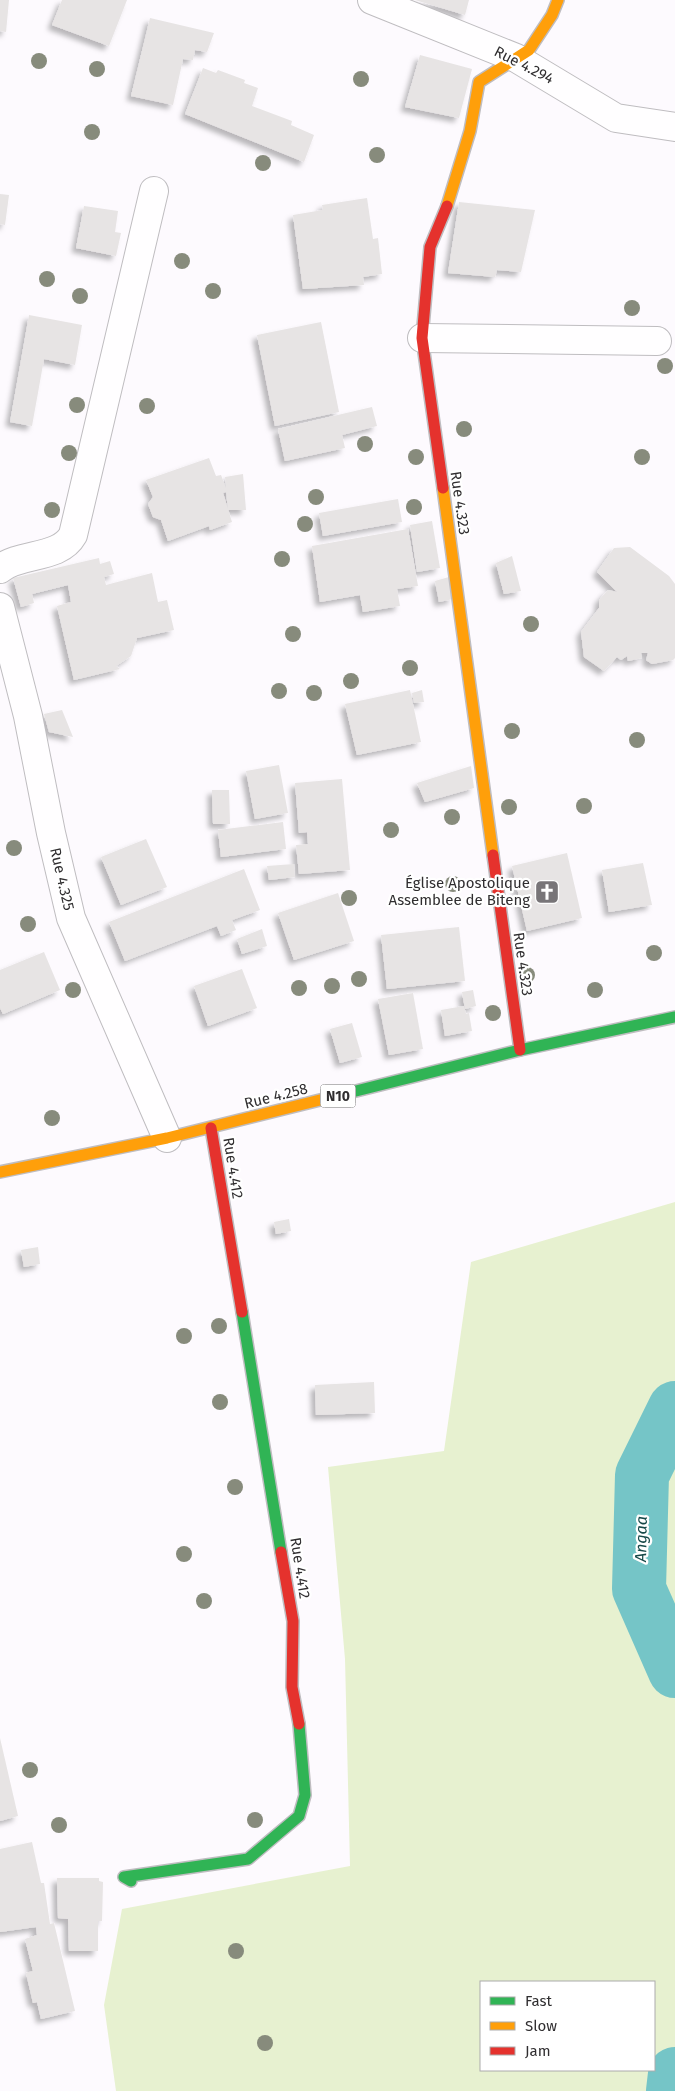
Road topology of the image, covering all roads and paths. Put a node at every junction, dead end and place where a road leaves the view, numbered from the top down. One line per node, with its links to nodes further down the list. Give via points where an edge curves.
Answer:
1 (372, 0): 3 (street, Rue 4.294)
2 (558, 0): 3 (main road, Rue 4.323, via 552,15 528,50)
3 (516, 58): 4 (street, Rue 4.294, via 616,118); 6 (main road, Rue 4.323, via 479,82 470,131 445,212 430,247)
4 (675, 127)
5 (154, 191): 8 (street, via 69,542 61,548 18,560)
6 (422, 338): 7 (street); 11 (main road, Rue 4.323)
7 (657, 341)
8 (0, 569)
9 (0, 607): 13 (street, Rue 4.325, via 28,716 71,918)
10 (675, 1017): 11 (main road, Rue 4.258 / N10)
11 (520, 1050): 12 (main road, Rue 4.258 / N10)
12 (211, 1128): 13 (main road, Rue 4.258 / N10); 15 (main road, Rue 4.412, via 293,1621 292,1687 301,1734 305,1795 299,1816 248,1859 124,1877)
13 (166, 1138): 14 (main road, Rue 4.258 / N10)
14 (0, 1172)
15 (130, 1881)

